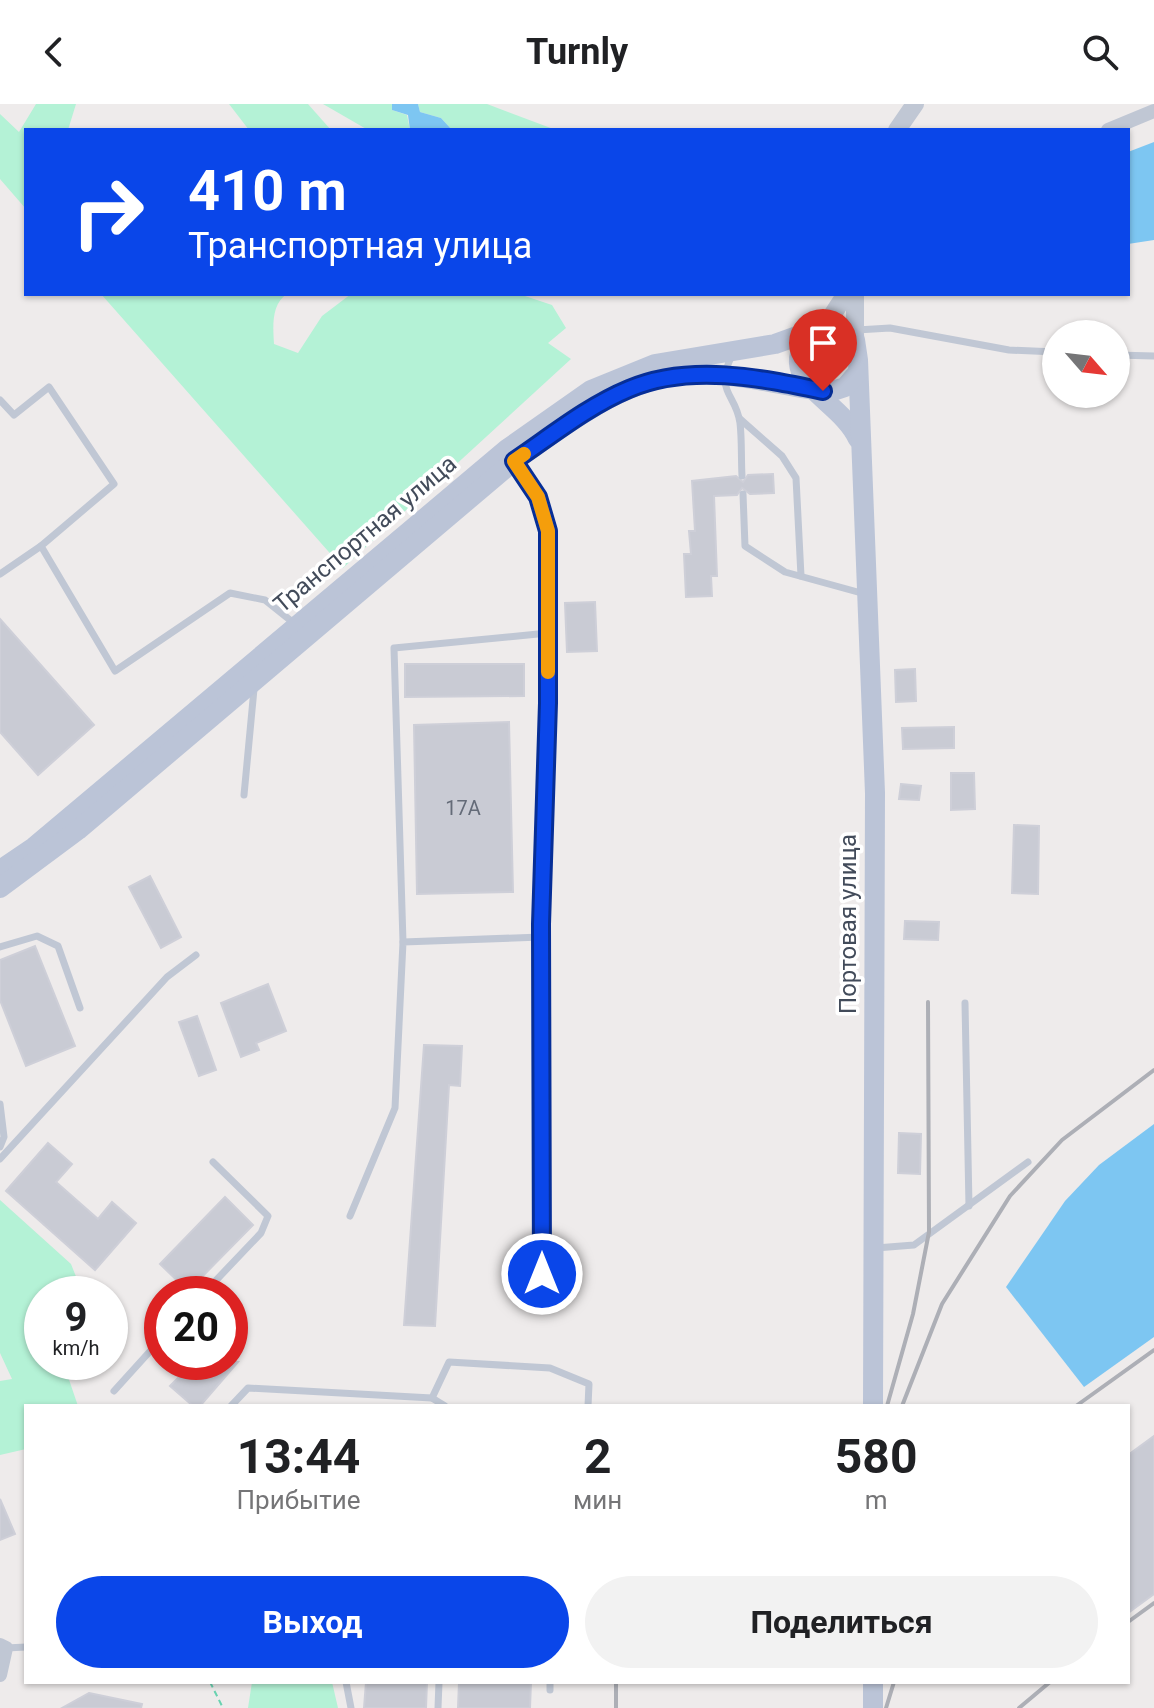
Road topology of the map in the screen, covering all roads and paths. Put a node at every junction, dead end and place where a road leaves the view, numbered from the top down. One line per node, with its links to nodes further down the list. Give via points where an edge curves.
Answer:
1 (915, 104): 3 (street)
2 (1154, 111): 4 (street)
3 (898, 128)
4 (1113, 128)
5 (844, 296): 7 (street)
6 (855, 296): 8 (street)
7 (819, 329): 8 (main road); 9 (main road, Транспортная улица); 15 (main road, via 801,347 798,363)
8 (855, 335): 10 (lane, via 890,328); 13 (main road)
9 (734, 351): 14 (lane); 19 (main road, Транспортная улица, via 673,360 614,379 591,390)
10 (1042, 351)
11 (1130, 355): 12 (lane)
12 (1154, 356)
13 (858, 372): 15 (main road, Транспортная улица, via 840,390); 18 (main road, Портовая улица)
14 (725, 376): 15 (main road, Транспортная улица); 17 (lane, via 726,394); 19 (main road, Транспортная улица, via 674,376 628,389)
15 (812, 389): 18 (main road, via 838,409)
16 (0, 400): 22 (lane, via 14,415 49,387 114,484)
17 (740, 419): 20 (lane); 24 (lane, via 782,456 796,478)
18 (859, 442): 25 (main road, Портовая улица)
19 (510, 455): 26 (main road, Транспортная улица); 27 (lane, via 538,497 548,531); 28 (main road, Транспортная улица)
20 (742, 476)
21 (743, 494): 24 (lane, via 745,546 785,572)
22 (41, 546): 23 (lane); 26 (lane, via 115,671 230,593 265,600)
23 (0, 574)
24 (801, 576): 25 (lane)
25 (866, 594): 45 (main road, Портовая улица, via 875,793)
26 (297, 626): 28 (main road, Транспортная улица)
27 (548, 633): 32 (lane); 33 (lane, via 394,648)
28 (250, 675): 29 (lane); 30 (main road, Транспортная улица); 31 (main road, Транспортная улица, via 78,830)
29 (244, 795)
30 (0, 870)
31 (0, 888)
32 (541, 937): 33 (lane); 47 (lane)
33 (403, 942): 44 (lane, via 395,1108)
34 (0, 947): 37 (lane, via 37,936 58,946)
35 (196, 955): 40 (lane, via 167,977)
36 (965, 1003): 43 (lane)
37 (80, 1008)
38 (0, 1104): 39 (lane)
39 (0, 1147)
40 (0, 1159)
41 (213, 1162): 46 (lane, via 268,1216 261,1233)
42 (1028, 1162): 43 (lane)
43 (969, 1206): 45 (lane, via 914,1245)
44 (350, 1216)
45 (873, 1248): 54 (main road, Портовая улица)
46 (220, 1276)
47 (542, 1305)
48 (144, 1358): 49 (lane)
49 (114, 1391)
50 (432, 1398): 51 (lane, via 248,1388); 52 (lane); 53 (lane, via 449,1362 550,1368 589,1384)
51 (233, 1404)
52 (442, 1404)
53 (588, 1404)
54 (873, 1404)
55 (3, 1646): 56 (lane); 57 (street)
56 (24, 1647)
57 (0, 1675)
58 (211, 1684): 62 (path)
59 (346, 1684): 63 (lane)
60 (439, 1684): 64 (lane)
61 (873, 1684): 65 (main road)
62 (223, 1708)
63 (351, 1708)
64 (438, 1708)
65 (873, 1708)

